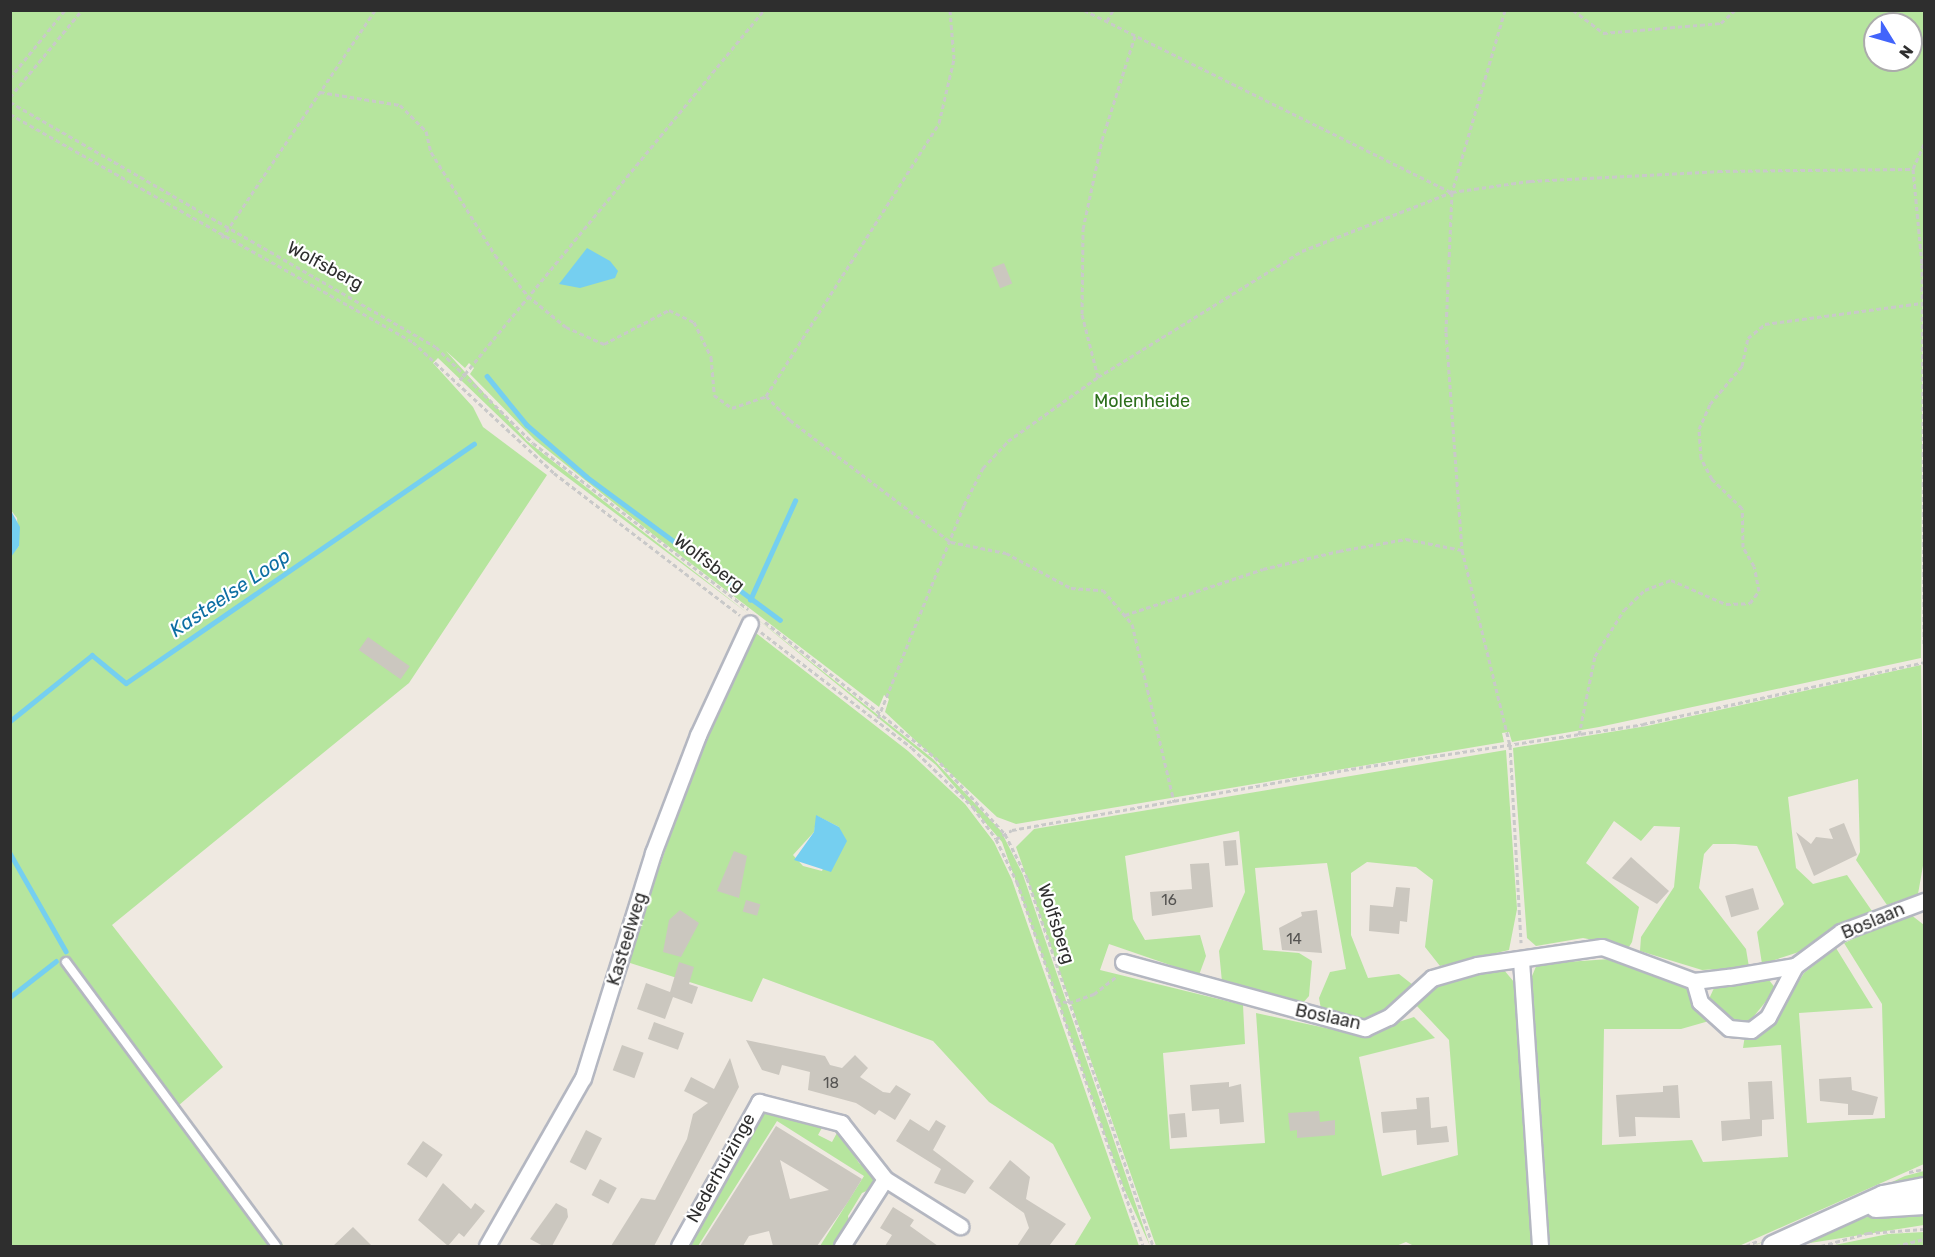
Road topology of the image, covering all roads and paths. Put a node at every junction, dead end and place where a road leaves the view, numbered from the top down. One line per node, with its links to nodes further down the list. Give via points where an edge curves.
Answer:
1 (65, 10): 13 (path)
2 (82, 10): 15 (path)
3 (375, 10): 14 (path)
4 (764, 10): 23 (path)
5 (950, 10): 29 (path, via 954,59 939,123)
6 (1084, 10): 11 (path)
7 (1113, 10): 11 (path)
8 (1504, 10): 20 (path)
9 (1573, 10): 10 (path, via 1603,33 1721,22)
10 (1735, 10)
11 (1107, 21): 12 (path)
12 (1135, 36): 20 (path); 26 (path, via 1102,140 1083,229 1082,314)
13 (10, 78)
14 (320, 92): 21 (path); 23 (path, via 400,105 426,131 431,152)
15 (10, 97)
16 (10, 102): 21 (path, Wolfsberg)
17 (10, 114): 22 (path, Wolfsberg)
18 (1924, 144): 19 (path)
19 (1913, 169): 20 (path, via 1718,171 1530,181); 24 (path)
20 (1452, 192): 26 (path, via 1302,251); 31 (path, via 1446,332)
21 (228, 230): 22 (path); 25 (path, Wolfsberg, via 401,324)
22 (222, 238): 27 (path, Wolfsberg, via 386,326)
23 (528, 296): 25 (path); 29 (path, via 566,327 604,344 669,310 694,322 711,357 714,395 732,408)
24 (1922, 303): 28 (path); 38 (path, via 1766,324 1748,338 1742,366 1710,404 1699,429 1701,458 1712,479 1742,508 1743,547 1755,566 1759,591 1750,603 1726,604 1671,580 1645,590 1624,610 1595,656)
25 (465, 373): 27 (path); 36 (path, Wolfsberg, via 534,442)
26 (1098, 377): 30 (path, via 1008,441 983,468)
27 (459, 380): 33 (path, Wolfsberg, via 554,472)
28 (1922, 388): 34 (path)
29 (766, 396): 30 (path)
30 (951, 542): 32 (path, via 1006,552 1071,588 1103,590); 36 (path)
31 (1462, 550): 32 (path, via 1406,539 1339,551 1263,569); 39 (path)
32 (1125, 615): 40 (path, via 1132,624)
33 (750, 623): 37 (path, Wolfsberg); 59 (street, Kasteelweg, via 698,735 653,853 583,1078)
34 (1924, 646)
35 (1924, 662): 38 (path)
36 (880, 711): 37 (path); 41 (path, Wolfsberg, via 979,800)
37 (878, 719): 42 (path, Wolfsberg, via 950,783)
38 (1579, 735): 39 (path)
39 (1510, 745): 40 (path); 44 (path)
40 (1174, 802): 41 (path)
41 (1005, 834): 42 (path); 50 (path, Wolfsberg, via 1027,878)
42 (996, 839): 49 (path, Wolfsberg, via 1017,882)
43 (1924, 901): 47 (street, Boslaan, via 1841,932)
44 (1521, 960): 46 (street, Boslaan, via 1477,965 1432,978 1389,1017 1365,1028); 48 (street, Boslaan, via 1602,947); 64 (street)
45 (66, 962): 58 (lane)
46 (1123, 962): 50 (path, via 1113,983)
47 (1795, 966): 48 (street, Boslaan); 48 (street, Boslaan, via 1768,1017 1750,1030 1729,1028 1700,1002)
48 (1694, 981)
49 (1056, 999): 50 (path); 62 (path, Wolfsberg)
50 (1069, 1003): 63 (path, Wolfsberg)
51 (885, 1179): 55 (street, Nederhuizinge); 60 (street, Nederhuizinge, via 841,1123 759,1102); 61 (street)
52 (1924, 1188): 54 (street)
53 (1924, 1204): 54 (street)
54 (1858, 1207): 65 (street)
55 (960, 1226)
56 (1924, 1229): 66 (path, via 1868,1233)
57 (1924, 1239): 67 (path)
58 (276, 1246)
59 (488, 1246)
60 (679, 1246)
61 (842, 1246)
62 (1143, 1246)
63 (1153, 1246)
64 (1540, 1246)
65 (1773, 1246)
66 (1821, 1246)
67 (1896, 1246)

